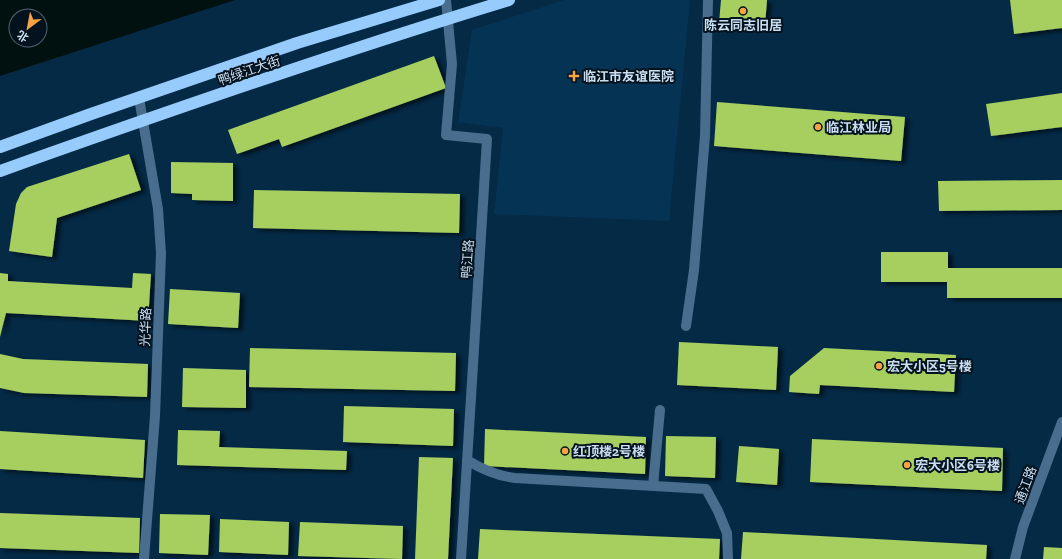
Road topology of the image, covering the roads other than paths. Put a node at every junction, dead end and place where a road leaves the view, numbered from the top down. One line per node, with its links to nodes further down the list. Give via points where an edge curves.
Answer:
1 (439, 0): 6 (highway, 鸭绿江大街, via 297,43)
2 (446, 0): 5 (street, 鸭江路)
3 (509, 0): 5 (highway, 鸭绿江大街)
4 (708, 0): 10 (street, via 705,136 694,270)
5 (448, 19): 7 (highway, 鸭绿江大街); 13 (street, 鸭江路, via 452,64 446,135 487,139)
6 (139, 98): 7 (street, 光华路); 8 (highway, 鸭绿江大街)
7 (143, 121): 9 (highway, 鸭绿江大街); 15 (street, 光华路, via 158,209 161,253 155,416)
8 (0, 147)
9 (0, 171)
10 (686, 326)
11 (660, 410): 14 (street)
12 (1062, 422): 18 (street, 通江路, via 1023,527)
13 (467, 460): 14 (street, via 500,476); 16 (street, 鸭江路)
14 (653, 486): 17 (street, via 706,489 727,533)
15 (144, 559)
16 (461, 559)
17 (728, 559)
18 (1016, 559)

